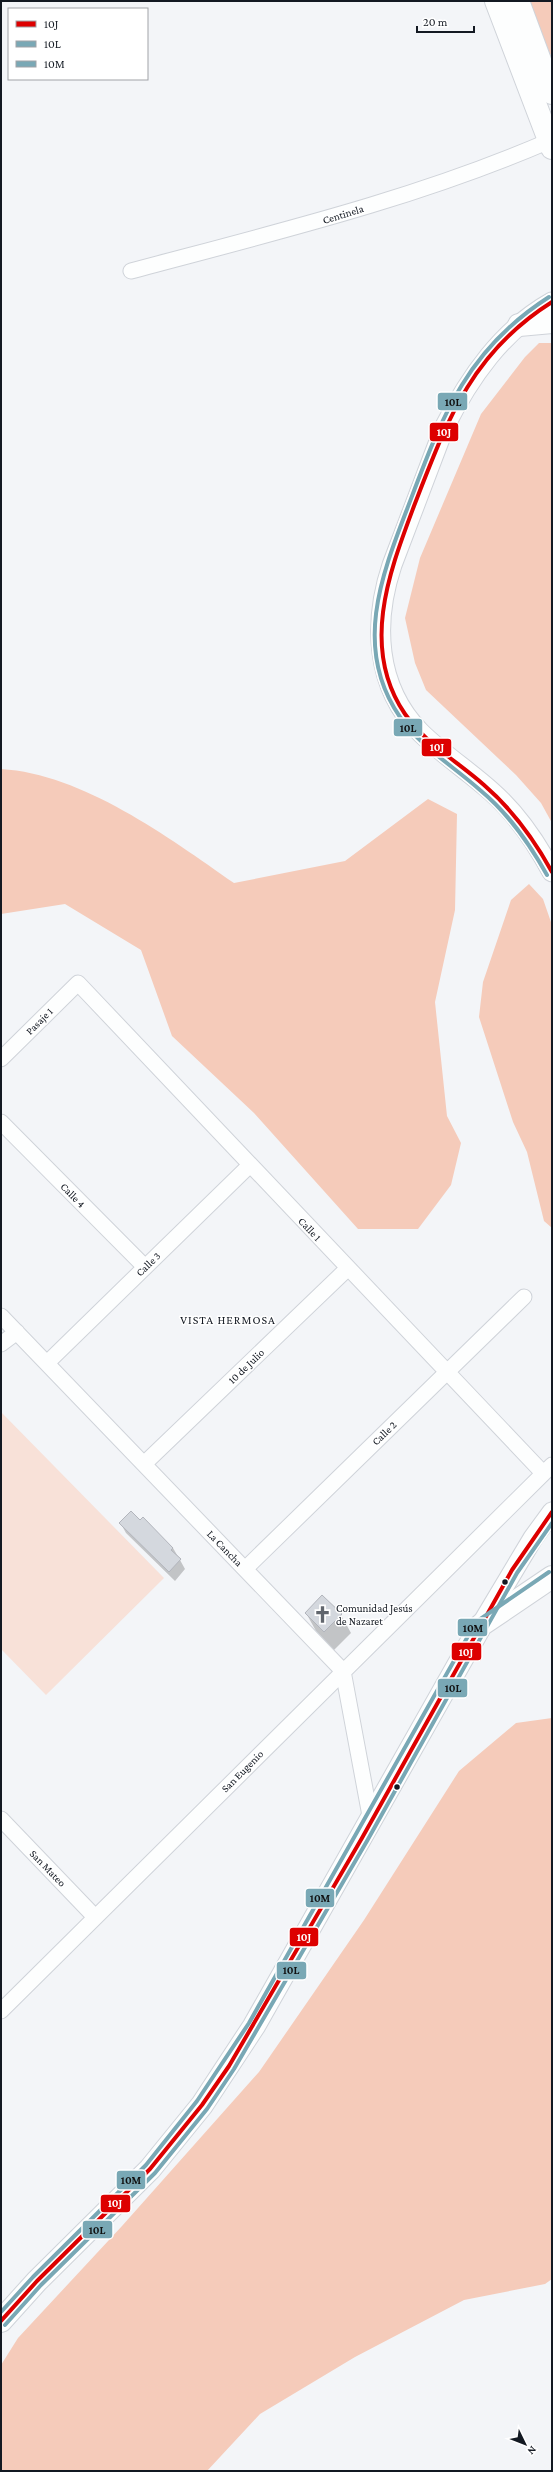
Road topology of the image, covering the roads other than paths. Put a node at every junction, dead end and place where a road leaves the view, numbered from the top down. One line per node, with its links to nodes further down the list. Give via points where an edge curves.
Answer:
1 (496, 1): 4 (main road)
2 (518, 1): 3 (main road)
3 (552, 93)
4 (551, 145): 5 (street, Centinela, via 404,196 283,232)
5 (132, 271)
6 (552, 302): 8 (street)
7 (552, 322): 8 (main road)
8 (519, 325): 9 (street, via 479,368 444,428 386,585 380,619 381,647 389,683 407,717 420,732 493,792 511,811 533,839)
9 (552, 872)
10 (78, 983): 11 (street, Pasaje 1); 13 (street, Calle 1)
11 (1, 1059)
12 (1, 1122): 14 (street, Calle 4)
13 (250, 1165): 14 (street, Calle 3); 15 (street, Calle 1)
14 (145, 1267): 20 (street, Calle 3)
15 (348, 1269): 21 (street, Calle 1); 22 (street, 10 de Julio)
16 (524, 1297): 21 (street, Calle 2)
17 (1, 1316): 18 (street, La Cancha)
18 (17, 1332): 19 (street); 20 (street, La Cancha)
19 (1, 1344)
20 (47, 1363): 22 (street, La Cancha)
21 (446, 1373): 23 (street, Calle 1); 25 (street, Calle 2)
22 (144, 1464): 25 (street, La Cancha)
23 (547, 1469): 28 (street, San Eugenio)
24 (552, 1512): 27 (street, via 533,1538)
25 (245, 1569): 28 (street, La Cancha)
26 (552, 1577): 27 (main road)
27 (481, 1625): 30 (main road)
28 (343, 1671): 30 (street); 31 (street, San Eugenio)
29 (1, 1819): 31 (street, San Mateo)
30 (371, 1821): 33 (main road, via 254,2026 202,2105 140,2179)
31 (95, 1917): 32 (street, San Eugenio)
32 (1, 2011)
33 (1, 2320)

